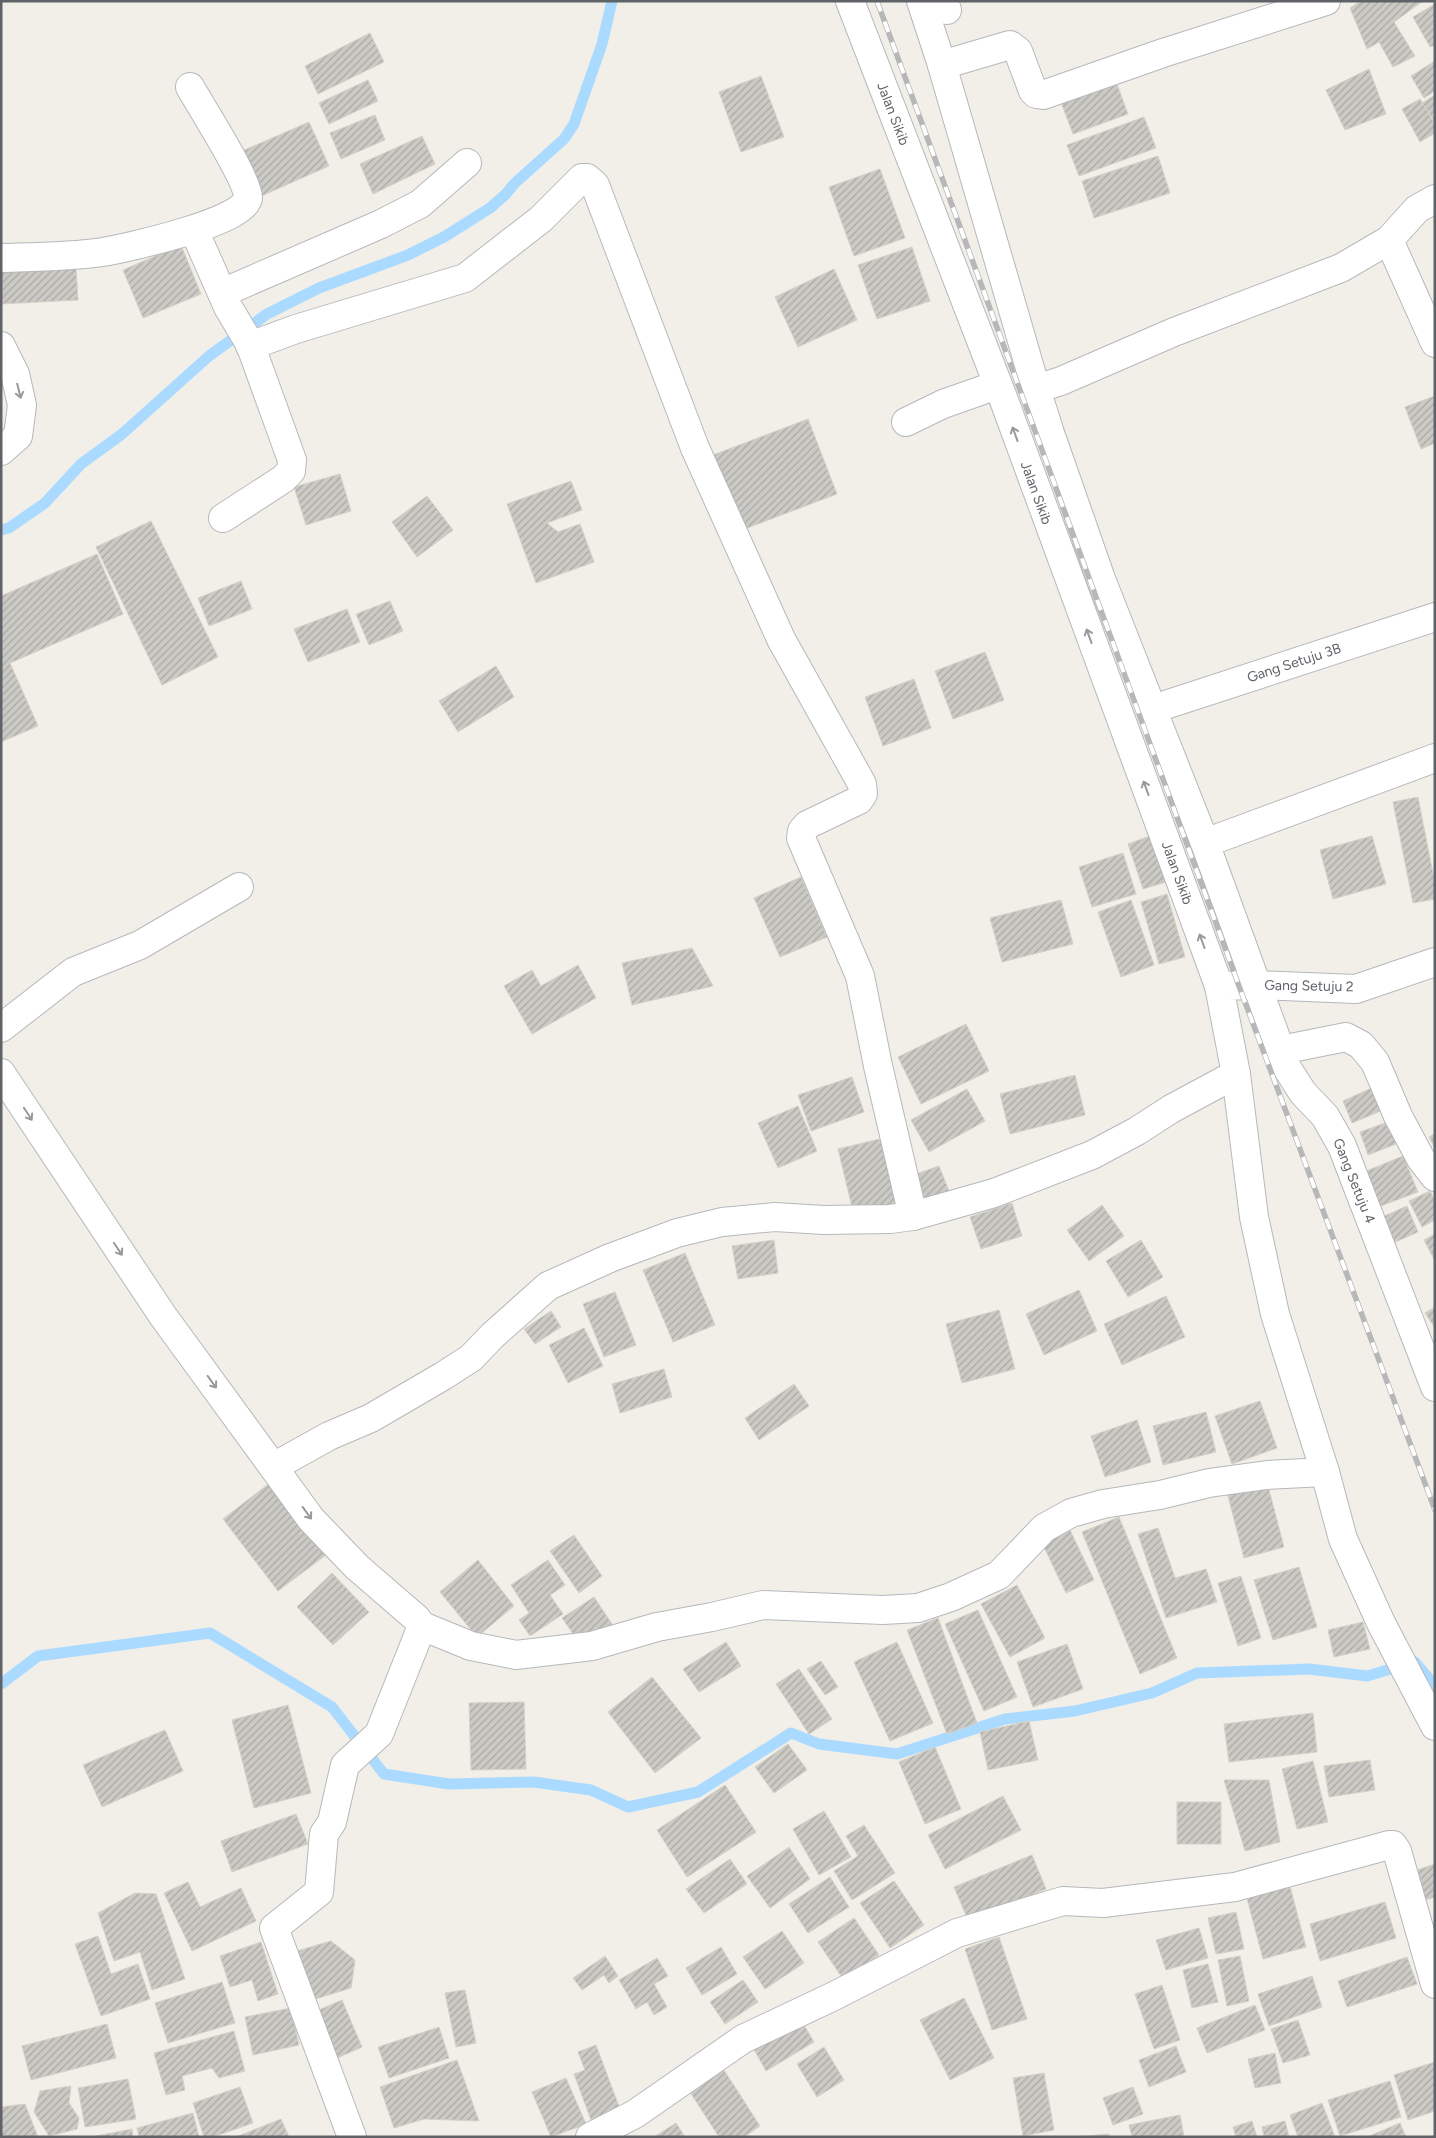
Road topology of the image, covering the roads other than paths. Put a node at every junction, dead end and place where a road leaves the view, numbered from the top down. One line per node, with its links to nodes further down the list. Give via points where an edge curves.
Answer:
1 (850, 1): 15 (street, Jalan Sikib)
2 (920, 1): 4 (street)
3 (1326, 1): 4 (street, via 1043,95 1033,91 1018,51 1010,45)
4 (942, 65): 16 (street)
5 (190, 87): 8 (street, via 243,180 248,198 238,212)
6 (467, 163): 11 (street, via 420,204)
7 (1435, 199): 9 (street, via 1417,209)
8 (194, 230): 10 (street, via 104,251); 11 (street)
9 (1389, 240): 12 (street); 16 (street, via 1341,268)
10 (1, 258)
11 (225, 300): 13 (street)
12 (1435, 343)
13 (250, 345): 19 (street, via 292,460 290,471 283,479); 32 (street, via 466,278 541,219 582,178 595,185 696,448 781,639 862,784 864,794 859,800 807,825 801,838 860,976)
14 (1, 346): 18 (street, one-way to 18, via 15,374 22,405 18,436)
15 (997, 385): 17 (street, via 942,404); 26 (street, Jalan Sikib, one-way to 15)
16 (1036, 389): 21 (street, via 1101,579)
17 (906, 422)
18 (1, 451)
19 (224, 518)
20 (1435, 617): 21 (street, Gang Setuju 3B)
21 (1153, 709): 23 (street)
22 (1435, 758): 23 (street)
23 (1205, 843): 26 (street)
24 (239, 887): 27 (street, via 140,945 73,972)
25 (1435, 962): 26 (street, Gang Setuju 2, via 1356,989)
26 (1238, 986): 28 (street, Gang Setuju 4); 30 (street)
27 (1, 1028)
28 (1281, 1050): 31 (street, via 1346,1037 1361,1045 1375,1062 1398,1116); 33 (street, Gang Setuju 4, via 1287,1068 1303,1093 1325,1116 1342,1146)
29 (1, 1073): 34 (street, one-way to 34, via 163,1316)
30 (1236, 1074): 32 (street, via 1092,1155 994,1193); 35 (street, via 1254,1216 1275,1314)
31 (1435, 1177)
32 (913, 1216): 34 (street, via 868,1220 775,1217 722,1222 677,1233 610,1258 548,1286 471,1358 443,1376 371,1418 329,1436)
33 (1435, 1387)
34 (275, 1466): 36 (street, one-way to 36, via 311,1519 357,1567)
35 (1325, 1472): 36 (street, via 1209,1483 1071,1513 1044,1528 999,1575 918,1608 883,1610 763,1605 657,1627 592,1646 516,1655 471,1646); 37 (street, via 1344,1539 1381,1623)
36 (422, 1626): 39 (street, via 379,1734 345,1765 332,1822 324,1834 320,1892 274,1928)
37 (1435, 1726)
38 (1435, 1984): 40 (street, via 1397,1851 1389,1844 1235,1887 1103,1903 1063,1901 957,1933 743,2039 635,2114)
39 (352, 2137)
40 (590, 2137)

